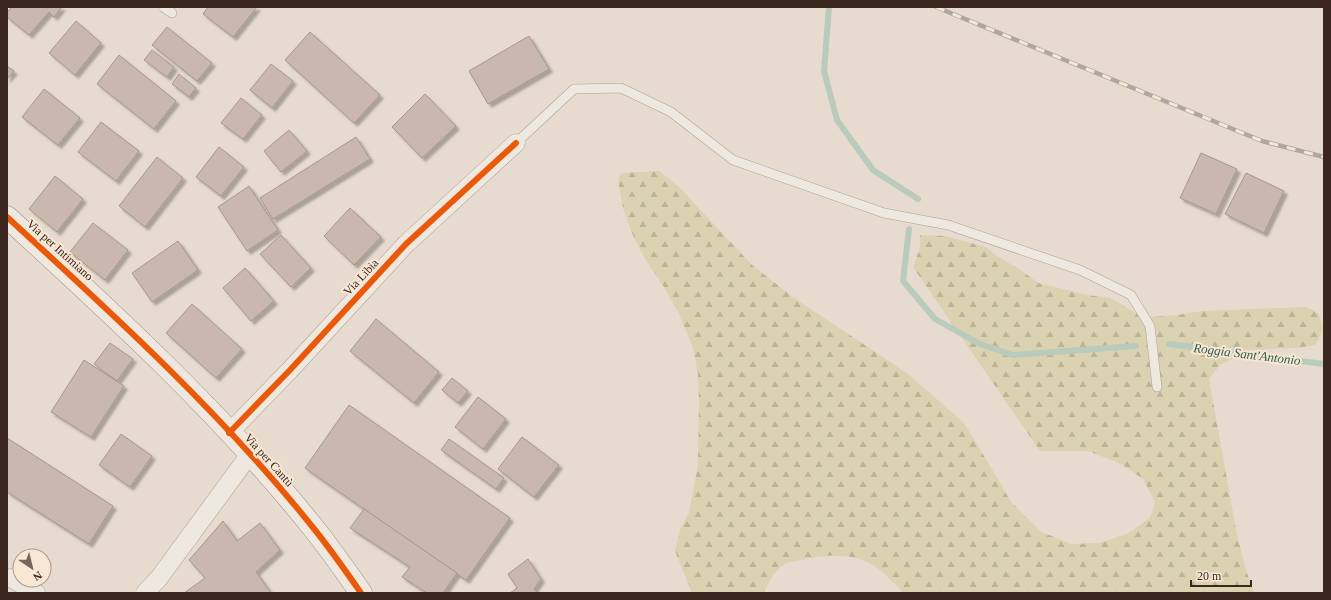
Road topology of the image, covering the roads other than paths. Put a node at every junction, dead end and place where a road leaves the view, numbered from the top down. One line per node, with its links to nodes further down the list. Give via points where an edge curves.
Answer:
1 (163, 7): 2 (lane)
2 (172, 13)
3 (516, 143): 6 (lane, via 574,89 621,88 671,112 733,160 884,213 948,225 1080,270 1131,295 1150,326); 7 (street, Via Libia, via 406,244)
4 (7, 217): 5 (street, Via per Intimiano)
5 (98, 300): 7 (street, Via per Cantù)
6 (1157, 386)
7 (230, 432): 8 (street, Via per Cantù)
8 (250, 454): 9 (street, via 159,578); 10 (street, Via per Cantù, via 312,525)
9 (145, 593)
10 (362, 593)

